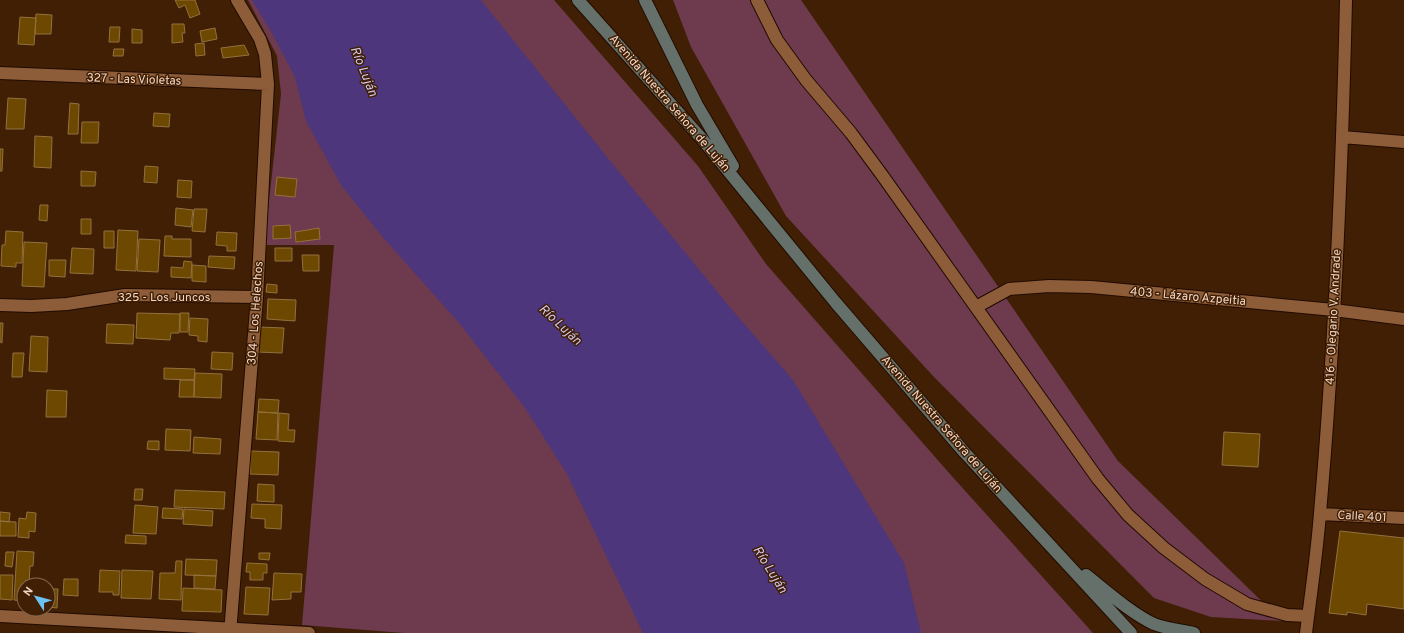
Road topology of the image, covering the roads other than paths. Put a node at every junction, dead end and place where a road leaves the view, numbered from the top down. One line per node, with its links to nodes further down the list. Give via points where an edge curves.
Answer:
1 (237, 0): 7 (street, 304 - Los Helechos, via 260,40 265,54)
2 (578, 0): 10 (main road, Avenida Nuestra Señora de Luján)
3 (645, 0): 10 (main road, Avenida Nuestra Señora de Luján, via 696,105)
4 (757, 0): 13 (street, via 778,40 806,80 882,175)
5 (1346, 0): 8 (street, 416 - Olegario V. Andrade)
6 (0, 73): 7 (street, 327 - Las Violetas)
7 (268, 84): 11 (street, 304 - Los Helechos)
8 (1342, 137): 9 (street); 14 (street, 416 - Olegario V. Andrade)
9 (1404, 142)
10 (760, 208): 18 (main road, Avenida Nuestra Señora de Luján, via 836,303 960,447)
11 (257, 297): 12 (street, 325 - Los Juncos, via 125,295 67,304); 21 (street, 304 - Los Helechos)
12 (0, 305)
13 (976, 307): 14 (street, 403 - Lázaro Azpeitia, via 1010,289 1049,286 1091,287); 20 (street, via 1098,479 1128,514 1164,548 1205,579 1247,604 1287,615)
14 (1334, 310): 15 (street, 403 - Lázaro Azpeitia); 16 (street, 416 - Olegario V. Andrade)
15 (1404, 318)
16 (1320, 514): 17 (street, Calle 401); 20 (street, 416 - Olegario V. Andrade)
17 (1404, 518)
18 (1052, 546): 23 (main road, Avenida Nuestra Señora de Luján); 24 (main road, via 1139,615 1154,624)
19 (0, 616): 21 (street)
20 (1308, 616): 25 (street, 416 - Olegario V. Andrade)
21 (230, 631): 22 (street)
22 (309, 633)
23 (1131, 633)
24 (1194, 633)
25 (1306, 633)

